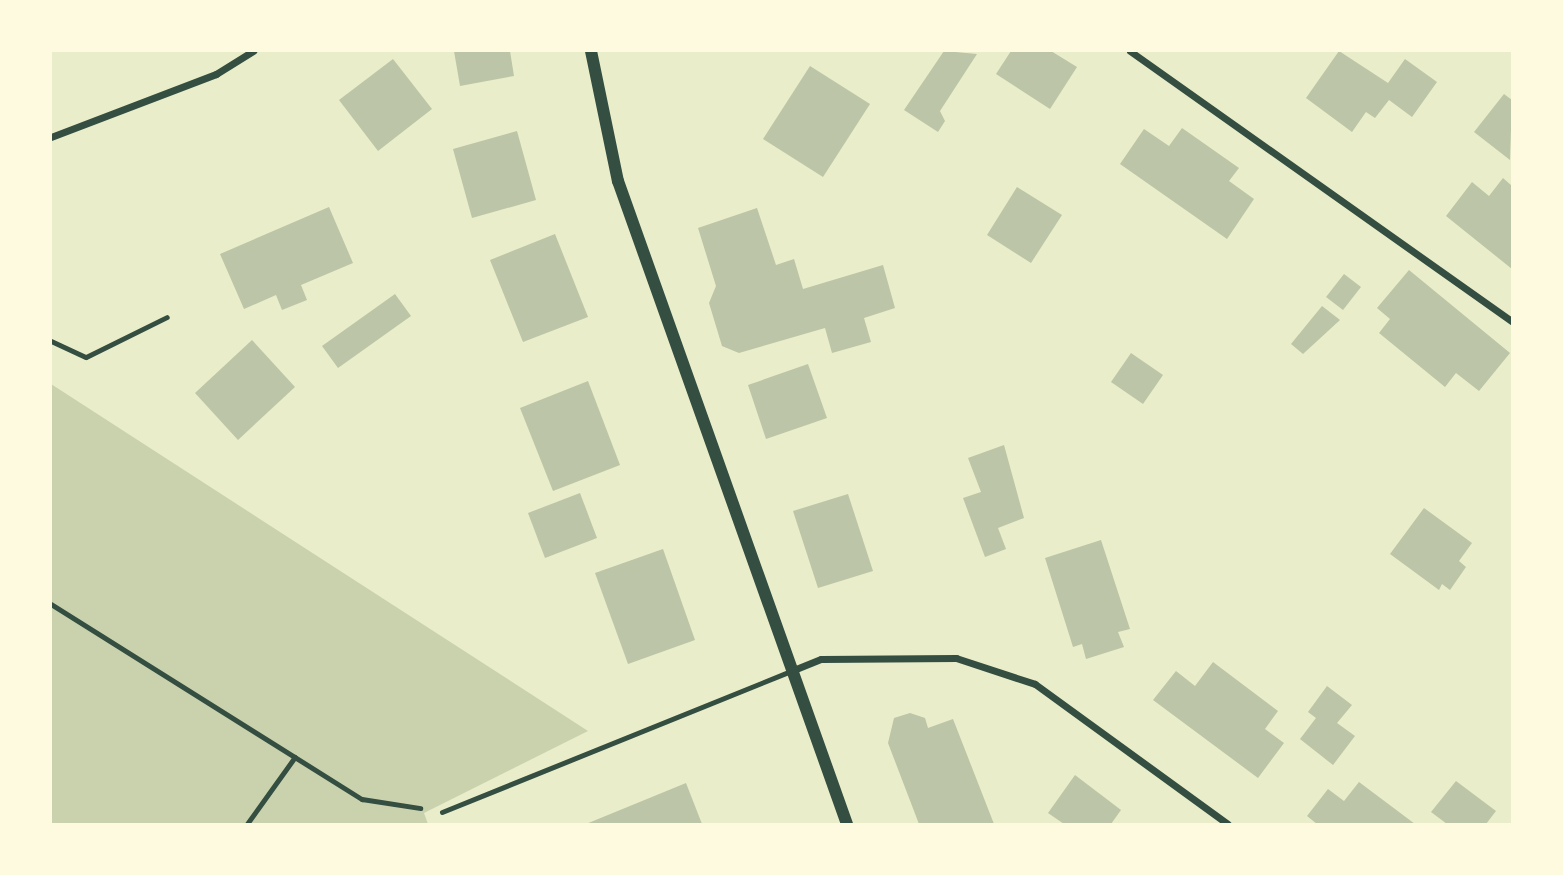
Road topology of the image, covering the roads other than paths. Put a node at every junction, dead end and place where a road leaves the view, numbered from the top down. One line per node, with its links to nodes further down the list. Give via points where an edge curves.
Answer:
1 (253, 51): 4 (street, via 216,74)
2 (592, 51): 8 (street, via 618,181)
3 (1130, 51): 6 (street)
4 (51, 137)
5 (167, 317): 7 (lane, via 86,357)
6 (1512, 321)
7 (51, 341)
8 (789, 672): 9 (lane); 10 (street); 11 (street, via 821,659 956,658 1035,684)
9 (442, 812)
10 (847, 824)
11 (1228, 824)

